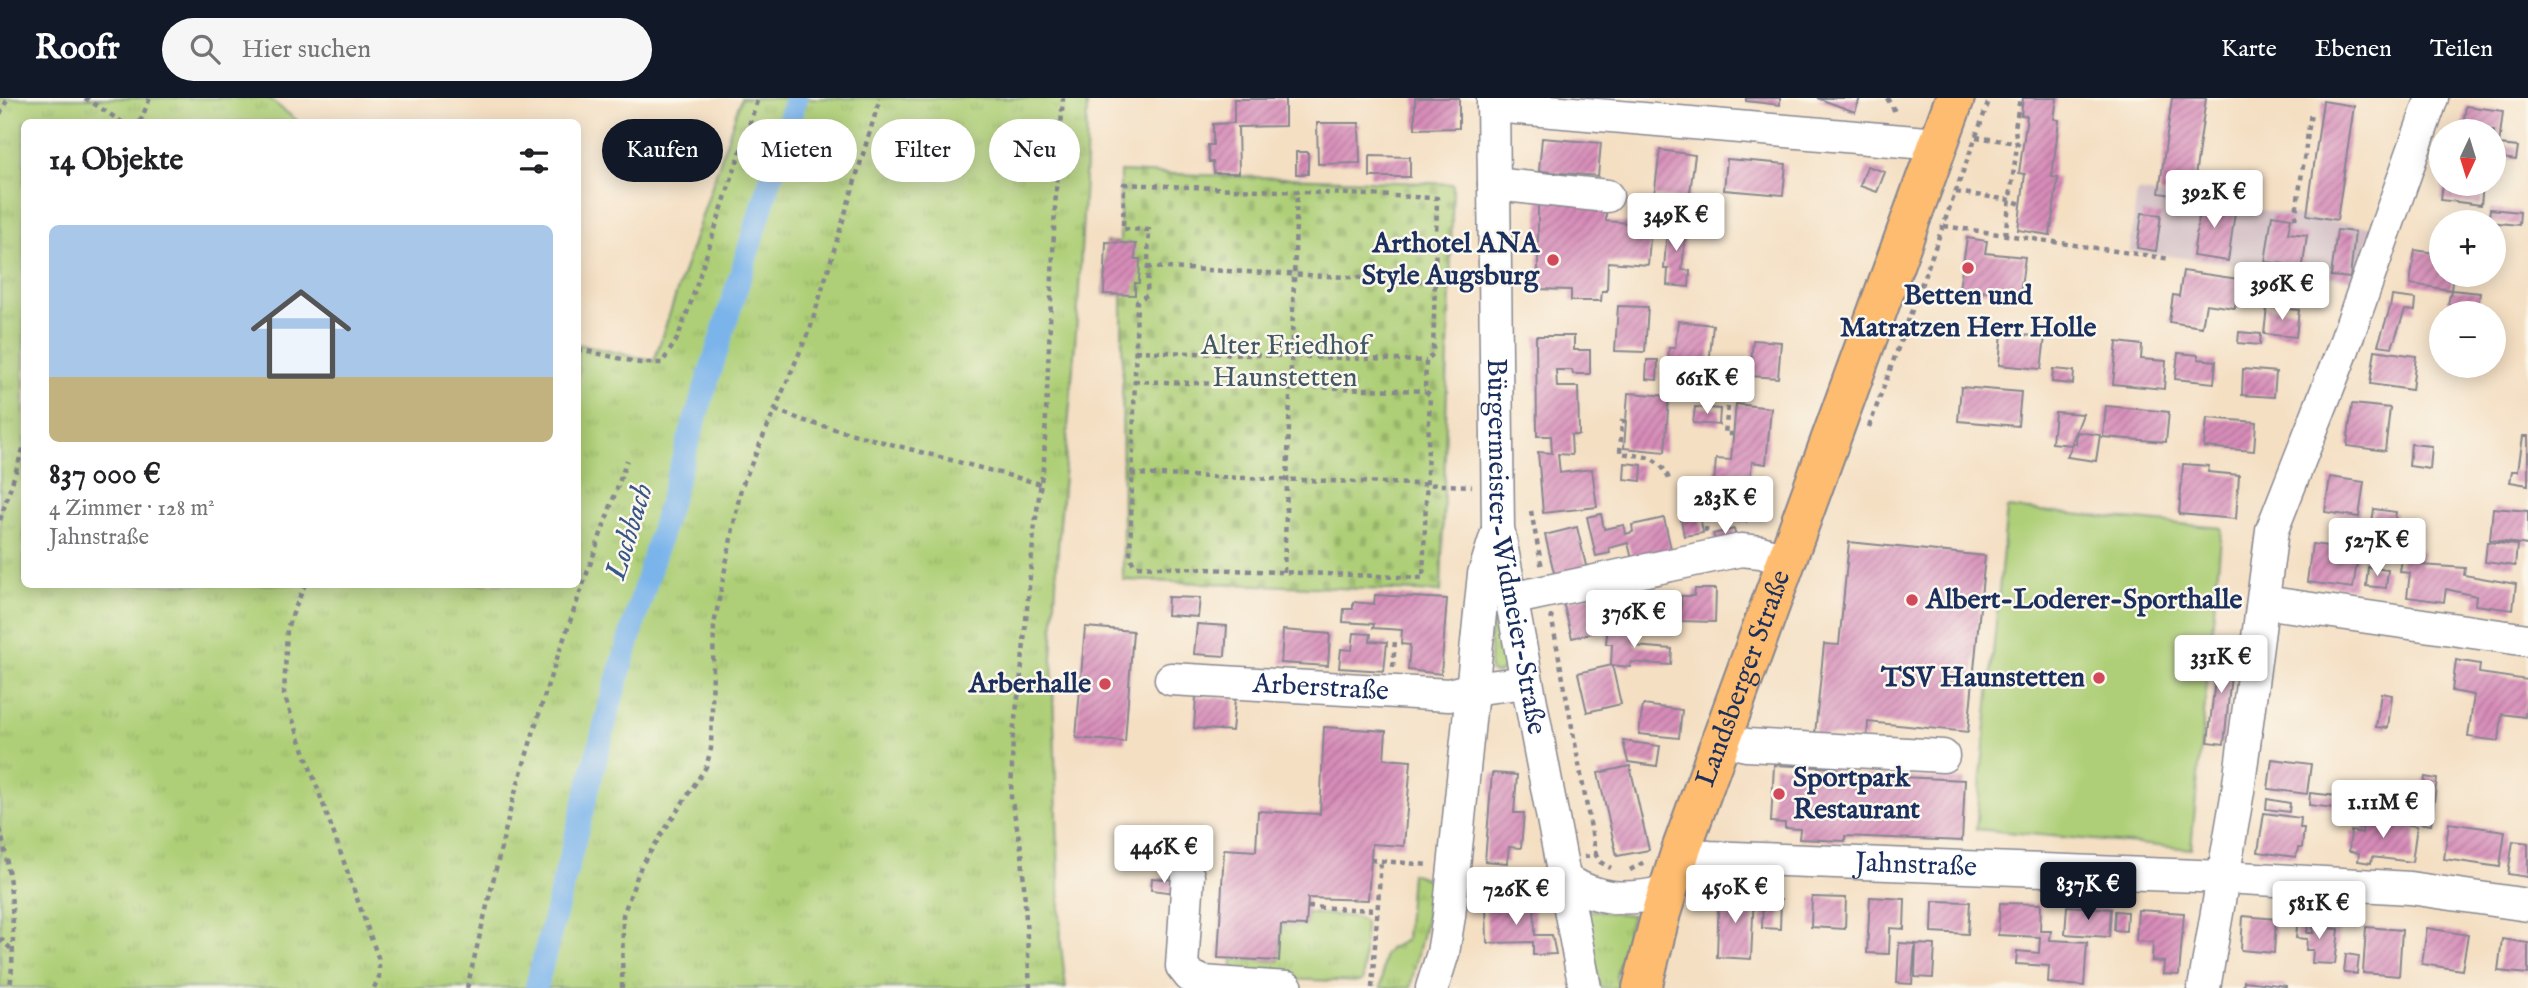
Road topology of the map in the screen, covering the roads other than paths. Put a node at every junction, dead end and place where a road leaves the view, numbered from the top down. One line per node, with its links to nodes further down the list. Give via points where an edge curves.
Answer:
1 (1955, 98): 4 (main road, Landsberger Straße)
2 (2432, 98): 10 (street, via 2342,352 2276,517)
3 (1493, 102): 4 (street); 5 (street, Bürgermeister-Widmeier-Straße)
4 (1938, 144): 8 (main road, Landsberger Straße)
5 (1494, 184): 6 (street); 7 (street, Bürgermeister-Widmeier-Straße)
6 (1607, 196)
7 (1498, 528): 9 (street, Bürgermeister-Widmeier-Straße); 14 (street, via 1484,574)
8 (1786, 560): 9 (street, via 1741,550); 15 (main road, Landsberger Straße)
9 (1511, 599): 13 (street, Bürgermeister-Widmeier-Straße)
10 (2263, 602): 11 (street); 20 (street)
11 (2528, 640)
12 (1171, 679): 14 (street, Arberstraße, via 1449,695)
13 (1527, 682): 14 (street, Arberstraße); 18 (street, Bürgermeister-Widmeier-Straße)
14 (1472, 689): 24 (street, via 1445,941)
15 (1722, 740): 16 (street); 17 (main road, Landsberger Straße)
16 (1943, 756)
17 (1666, 850): 20 (street, Jahnstraße, via 1708,857); 21 (main road, Landsberger Straße)
18 (1561, 871): 21 (street, via 1584,891 1612,899); 25 (street, Bürgermeister-Widmeier-Straße)
19 (1188, 876): 23 (street, via 1182,966 1190,976 1203,982)
20 (2224, 877): 22 (street, Jahnstraße, via 2410,888); 27 (street)
21 (1667, 892): 26 (main road, Landsberger Straße)
22 (2528, 905)
23 (1287, 988)
24 (1432, 988)
25 (1585, 988)
26 (1642, 988)
27 (2204, 988)

